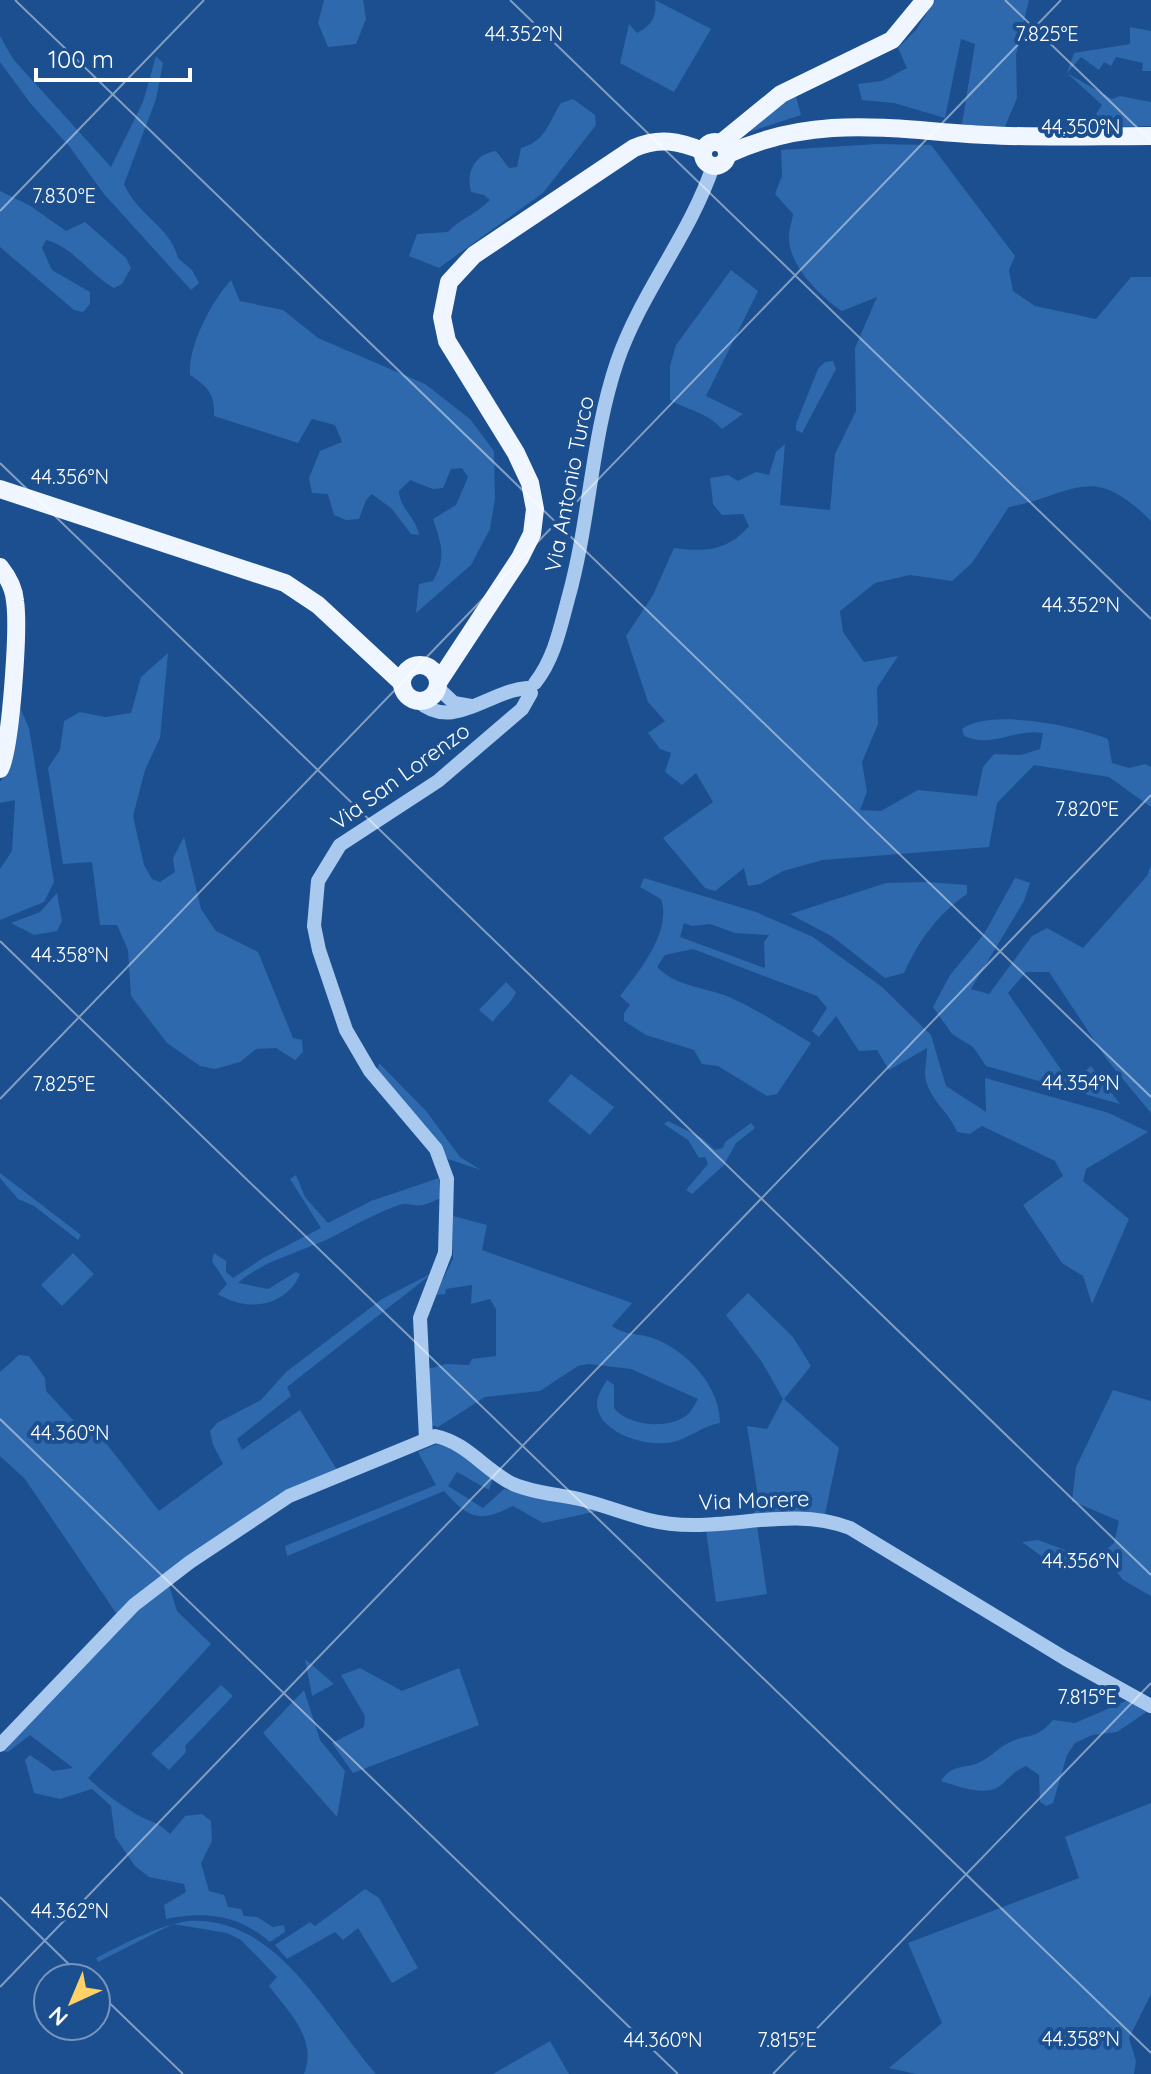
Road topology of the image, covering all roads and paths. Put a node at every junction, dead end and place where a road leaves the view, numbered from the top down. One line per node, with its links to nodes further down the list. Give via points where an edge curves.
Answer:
1 (925, 0): 3 (main road, via 892,40 781,94)
2 (1151, 136): 3 (main road, via 990,136 856,125 786,134)
3 (716, 153): 6 (main road, via 674,141 634,148 474,255 449,282 442,317 447,341 516,453 535,509 528,544); 9 (street, Via Antonio Turco, via 693,213 638,310 618,359 596,441 575,576 550,659)
4 (0, 489): 7 (main road, via 285,583 380,659)
5 (0, 567): 12 (main road, via 12,587 16,614 8,740)
6 (464, 644): 7 (main road); 8 (main road)
7 (412, 672): 8 (main road, via 435,671); 10 (main road, via 405,693)
8 (438, 685): 10 (main road, via 430,698); 11 (street, via 454,703)
9 (531, 688): 11 (street); 13 (street, Via San Lorenzo, via 522,709 438,781 340,845 318,881 314,926 346,1030 370,1071 427,1138 444,1168 445,1253 420,1318)
10 (418, 701): 11 (street, via 439,714)
11 (472, 706)
12 (0, 769)
13 (426, 1439): 14 (street, Via Morere, via 435,1436 457,1443 526,1489 651,1521 681,1526 814,1518 842,1525); 15 (street, via 284,1499 190,1562 129,1610)
14 (1151, 1706)
15 (0, 1745)

